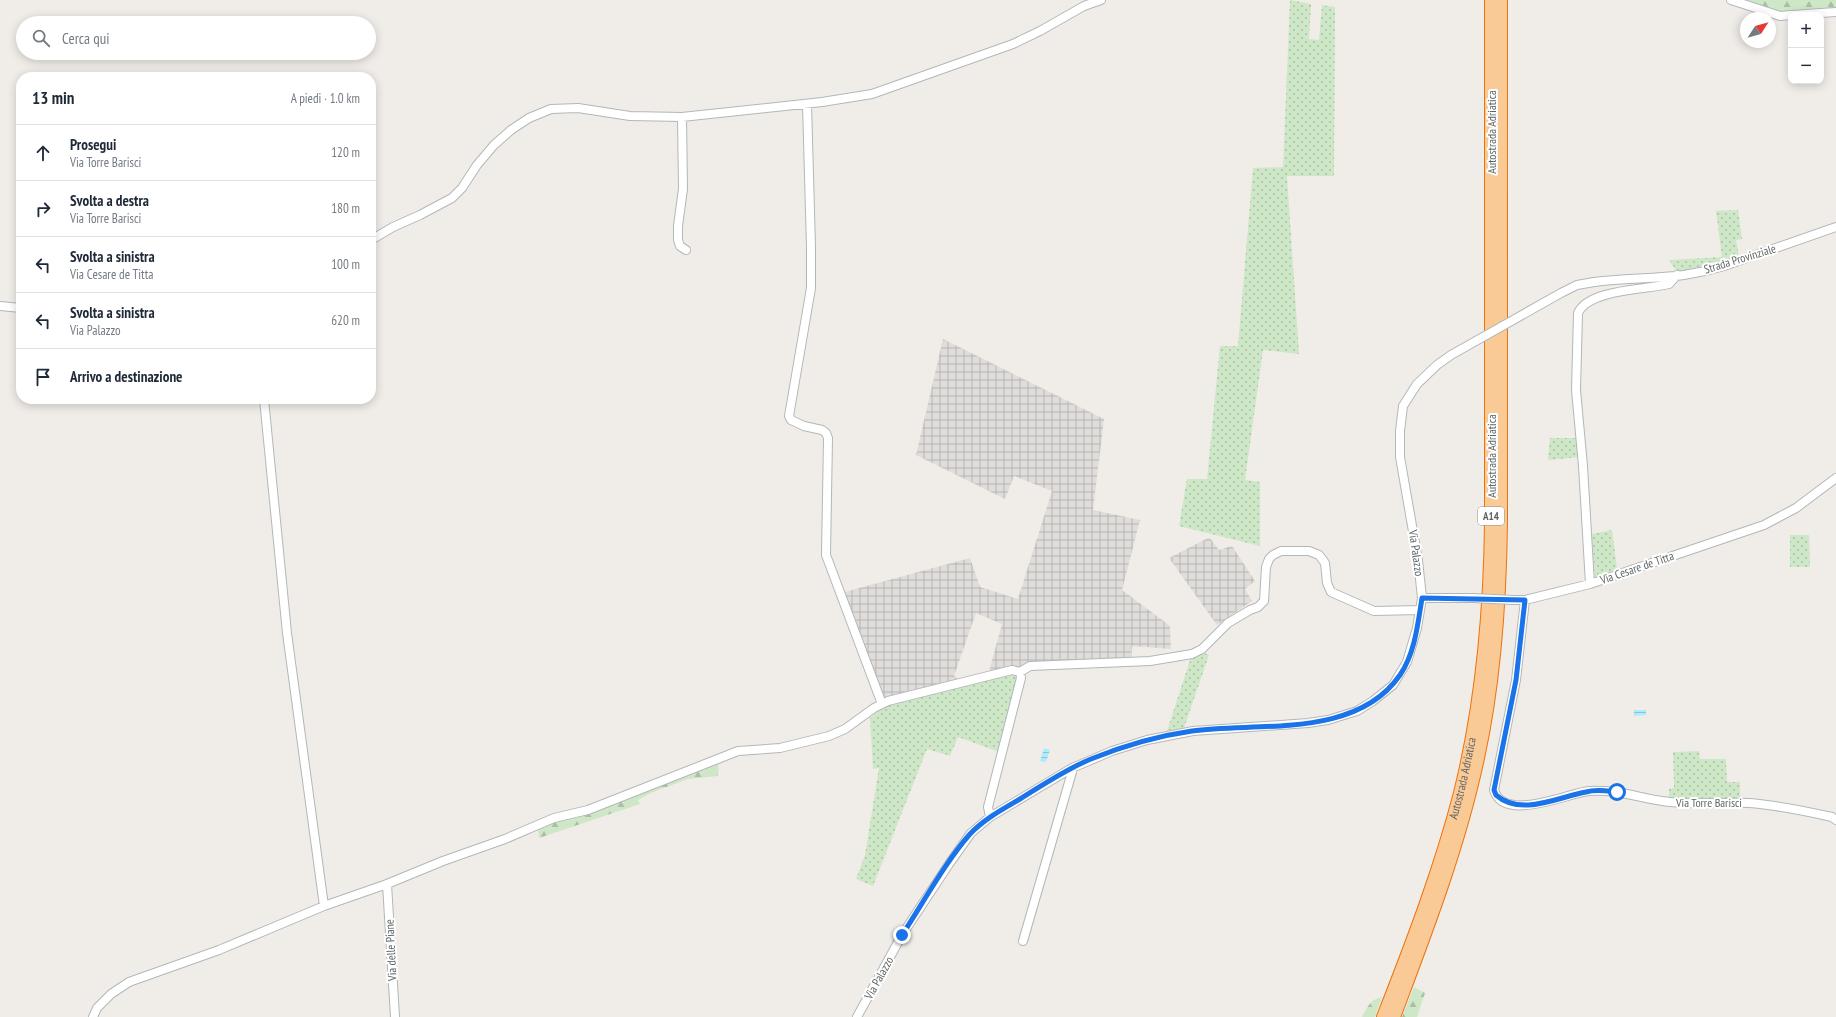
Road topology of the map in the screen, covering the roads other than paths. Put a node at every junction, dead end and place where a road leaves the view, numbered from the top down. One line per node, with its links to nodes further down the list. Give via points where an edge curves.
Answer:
1 (1101, 0): 8 (street, via 1084,6 1012,44 872,94)
2 (1491, 0): 34 (highway, Autostrada Adriatica / A14, via 1491,523 1490,585 1485,644 1474,727 1455,812 1427,901)
3 (1501, 0): 35 (highway, Autostrada Adriatica / A14, via 1501,523 1495,648 1478,757 1459,834)
4 (1731, 0): 7 (street, via 1780,16)
5 (1836, 12): 6 (street)
6 (1824, 13)
7 (1788, 15)
8 (807, 104): 9 (street); 24 (street, via 811,288 789,416 791,420 804,426 822,430 828,438 826,554)
9 (682, 117): 11 (street, via 630,116 578,108 550,109 529,118 494,145 452,198); 12 (street, via 683,189 678,240 680,246)
10 (1836, 227): 13 (street, Strada Provinziale, via 1724,266)
11 (376, 237)
12 (686, 250)
13 (1677, 275): 14 (street, Strada Provinziale); 19 (street, via 1669,284 1596,298 1581,306 1578,313 1576,390)
14 (1594, 282): 20 (street, Via Palazzo, bridge, via 1577,285 1561,293 1451,355 1427,374 1409,394 1403,406 1400,457)
15 (0, 306): 16 (street)
16 (16, 308)
17 (264, 404): 29 (street, via 287,633)
18 (1836, 478): 19 (street, Via Cesare de Titta, via 1796,508 1764,525)
19 (1590, 584): 21 (street, Via Cesare de Titta)
20 (1422, 598): 21 (street, Via Cesare de Titta, bridge); 22 (street, Via Palazzo)
21 (1525, 600): 27 (street, Via Torre Barisci, via 1516,680 1494,790 1501,799 1523,805 1603,790 1678,803 1749,803 1774,806 1832,817)
22 (1420, 610): 23 (street, via 1374,612 1331,592 1327,583 1325,563 1319,555 1309,551 1280,551 1269,559 1266,567 1264,601 1228,623 1192,654 1150,661 1030,666); 25 (street, Via Palazzo, via 1407,662 1400,675 1373,701 1357,711 1342,717 1308,723 1193,731 1147,740 1101,755)
23 (1020, 672): 24 (street, via 1012,670); 26 (street, via 1021,678 988,807)
24 (882, 704): 28 (street, via 845,729 829,736 780,748 738,752 588,810 554,818)
25 (1072, 768): 26 (street, Via Palazzo); 30 (street)
26 (990, 817): 33 (street, Via Palazzo, via 971,833 949,864 902,935)
27 (1836, 820)
28 (387, 884): 29 (street); 32 (street, Via delle Piane)
29 (324, 906): 31 (street, via 219,950 129,982 111,994 97,1008)
30 (1023, 941)
31 (94, 1017)
32 (395, 1017)
33 (857, 1017)
34 (1383, 1017)
35 (1394, 1017)

